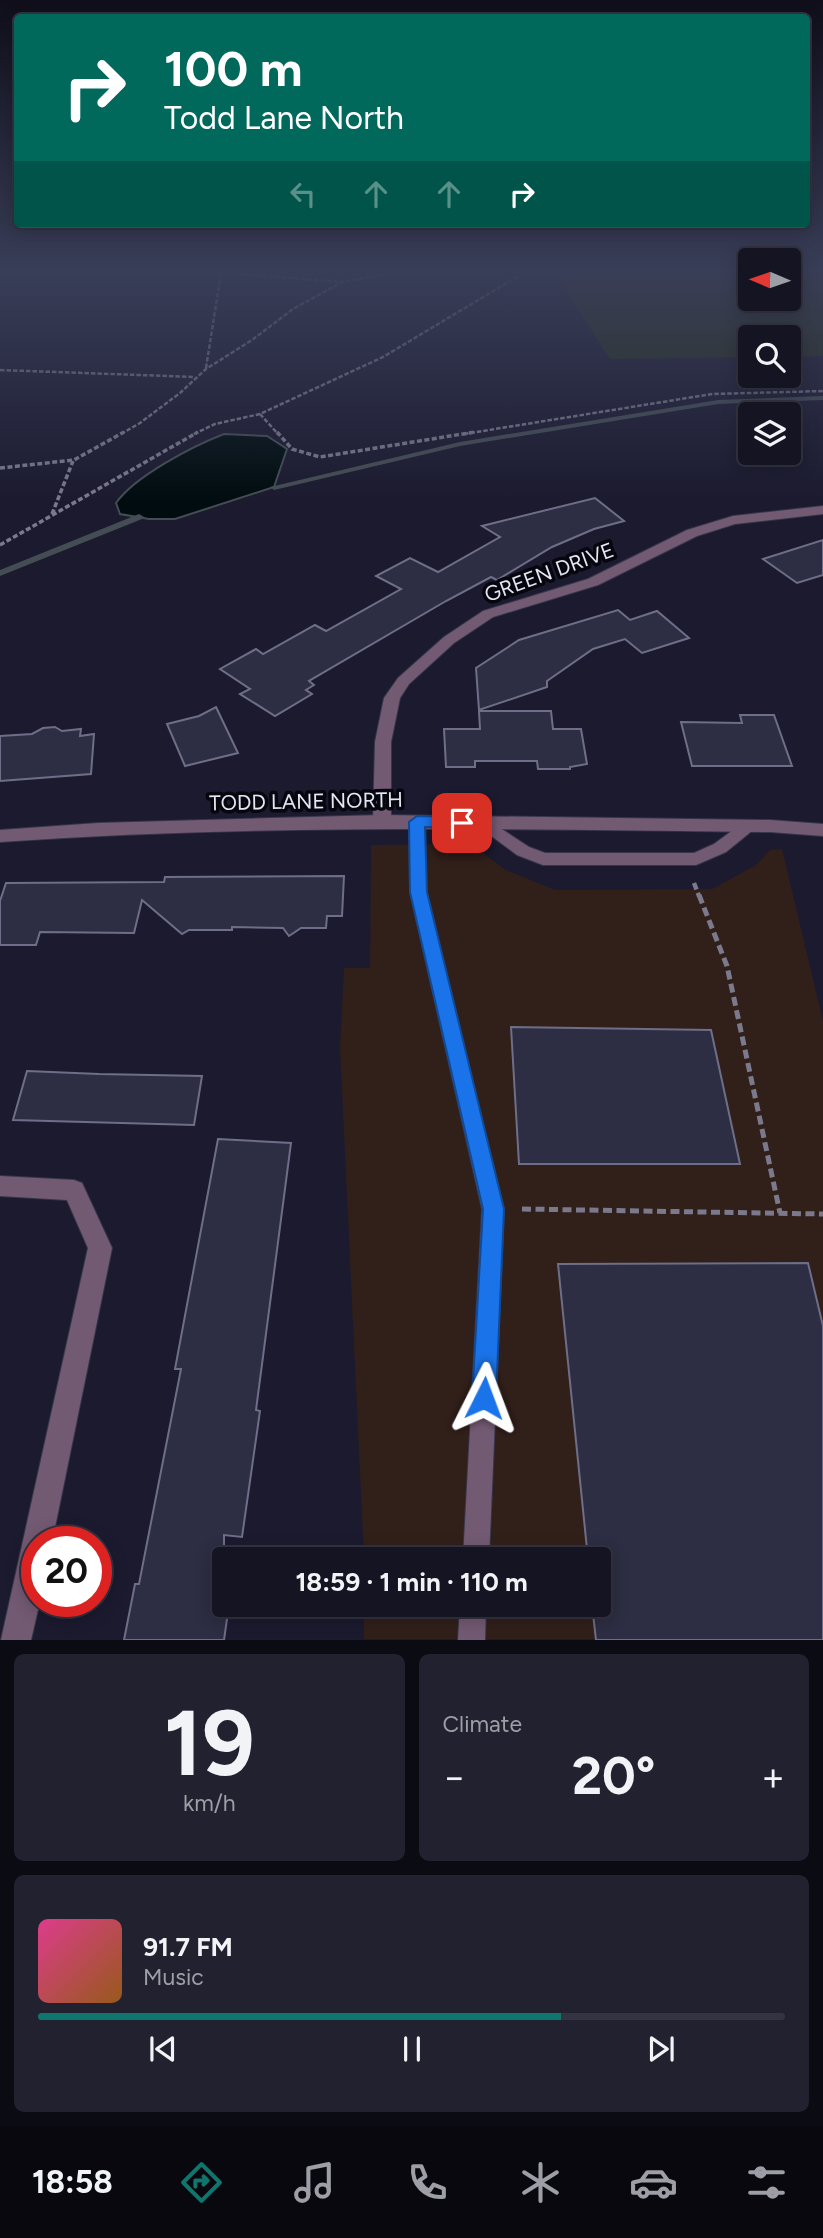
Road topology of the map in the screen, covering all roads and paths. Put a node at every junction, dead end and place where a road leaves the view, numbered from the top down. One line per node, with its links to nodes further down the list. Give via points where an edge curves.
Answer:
1 (210, 349): 4 (path)
2 (238, 349): 4 (path)
3 (397, 349): 8 (path)
4 (206, 369): 6 (path)
5 (0, 370): 6 (path)
6 (196, 377): 9 (path, via 140,423)
7 (823, 391): 8 (path, via 712,394 320,457 292,449)
8 (260, 414): 12 (path, via 215,424 189,436)
9 (74, 460): 10 (path); 12 (path)
10 (0, 468)
11 (823, 510): 14 (street, GREEN DRIVE, via 733,520 692,533 593,582 488,614 449,640 403,681 392,698 383,742)
12 (52, 514): 13 (path)
13 (0, 545)
14 (382, 821): 15 (street, TODD LANE NORTH); 19 (street, TODD LANE NORTH)
15 (417, 822): 16 (street, TODD LANE NORTH); 22 (lane, via 418,892)
16 (485, 823): 17 (street, TODD LANE NORTH); 20 (lane, via 523,851 543,859)
17 (750, 826): 18 (street, TODD LANE NORTH); 20 (lane, via 720,848)
18 (823, 830)
19 (0, 836)
20 (686, 859): 23 (path, via 727,966)
21 (0, 1186): 25 (street, via 74,1189 100,1248)
22 (493, 1209): 23 (path); 26 (lane)
23 (780, 1213): 24 (path)
24 (823, 1214)
25 (41, 1526)
26 (476, 1547)
27 (21, 1617): 29 (street)
28 (472, 1617): 30 (lane)
29 (16, 1640)
30 (471, 1640)

